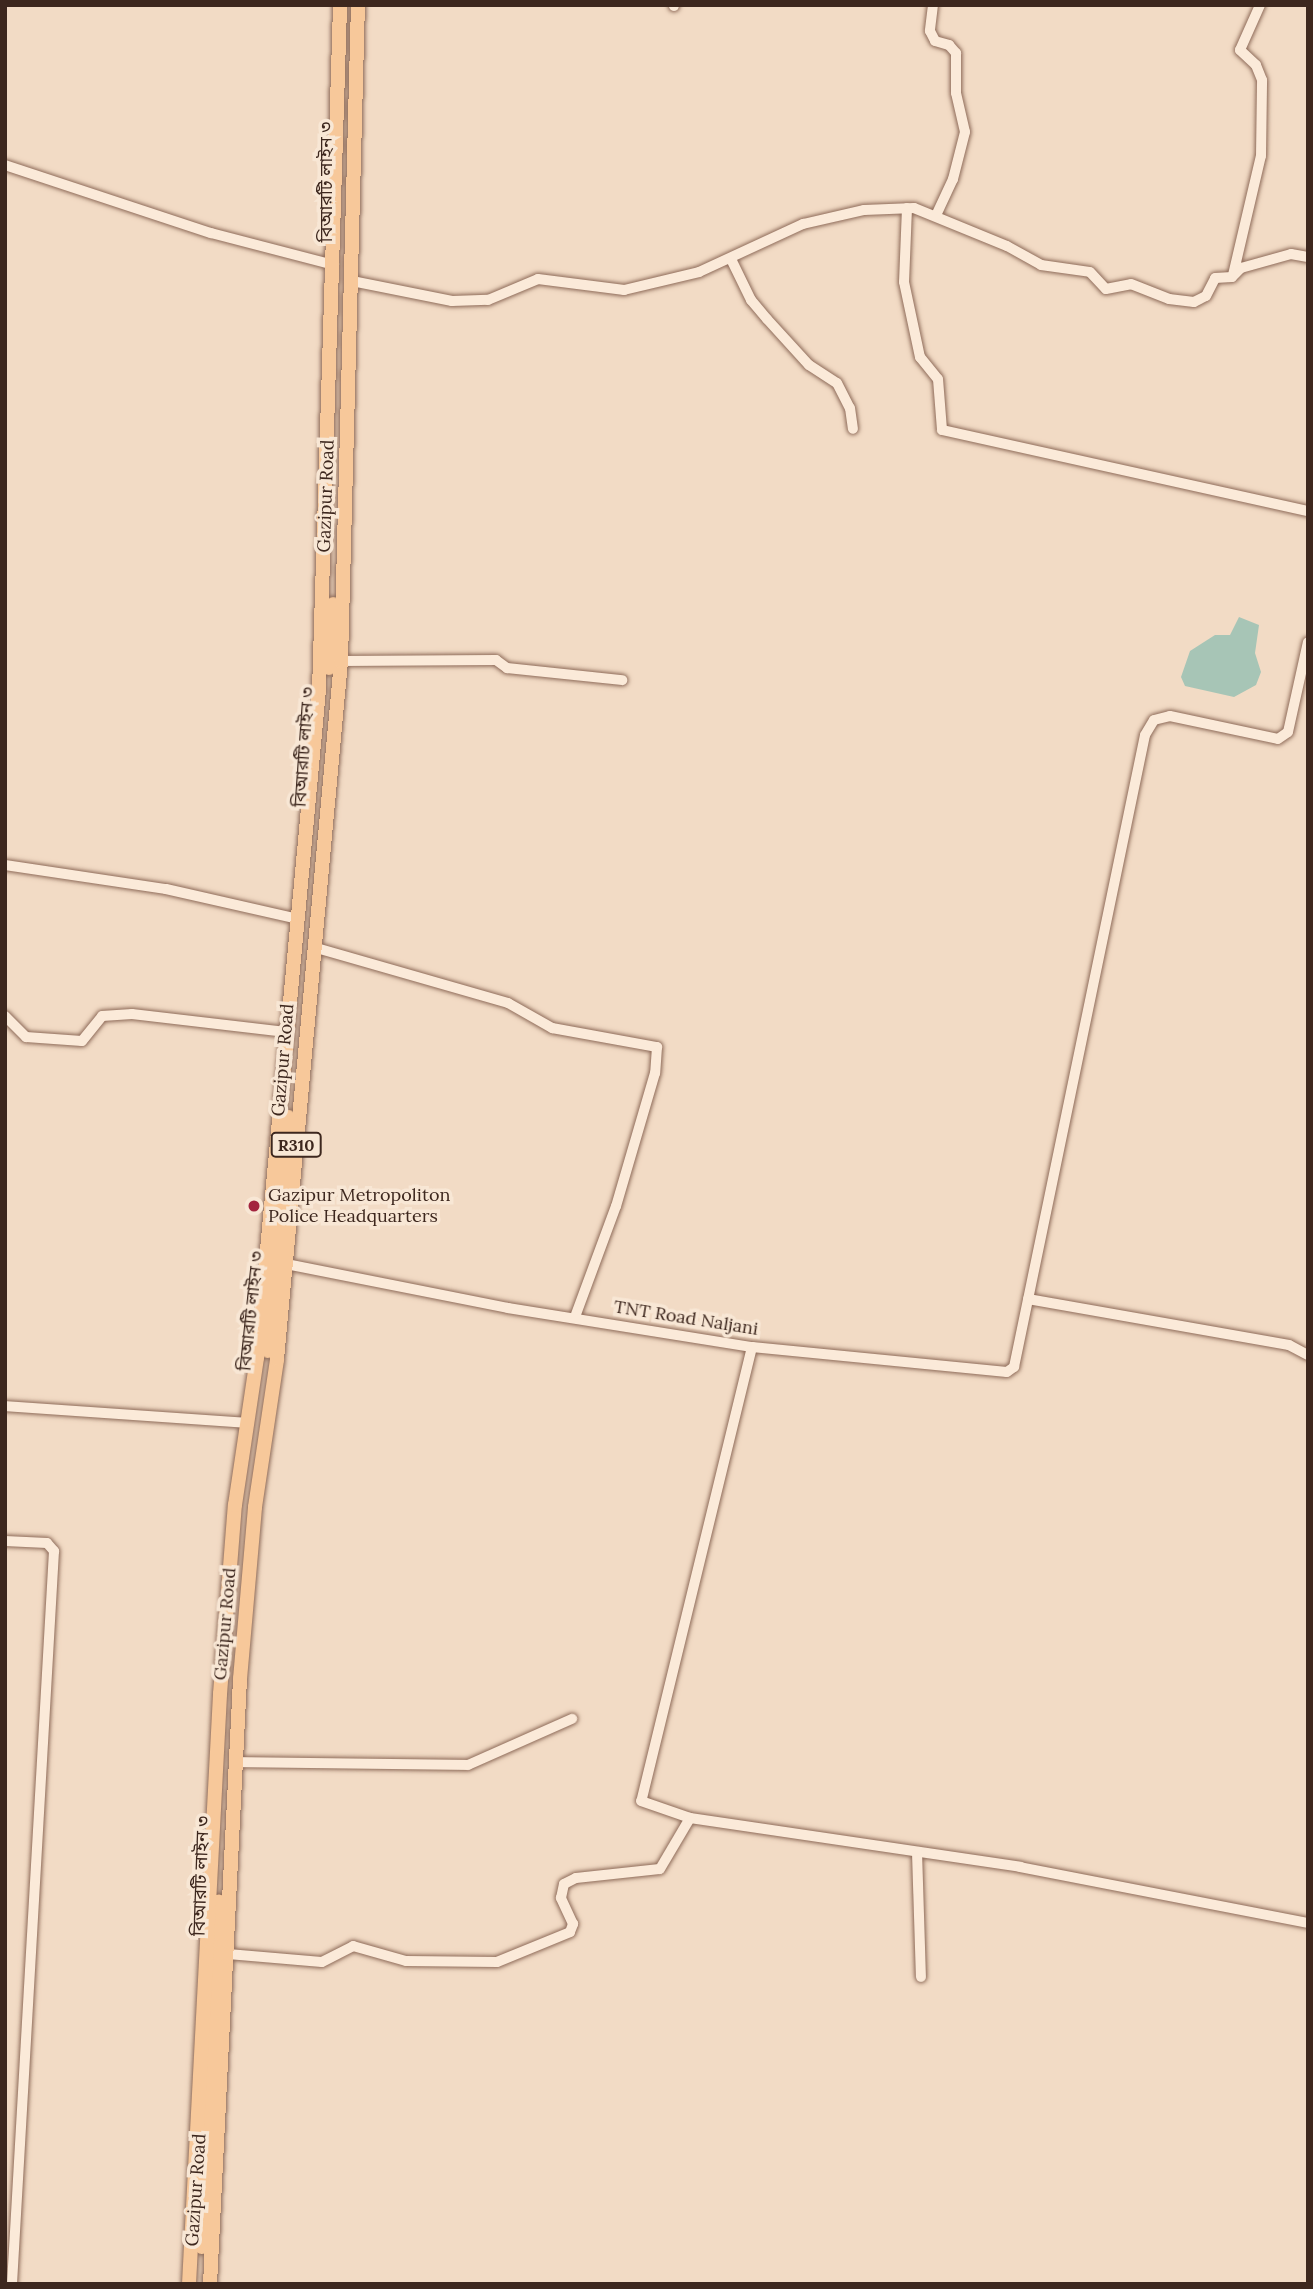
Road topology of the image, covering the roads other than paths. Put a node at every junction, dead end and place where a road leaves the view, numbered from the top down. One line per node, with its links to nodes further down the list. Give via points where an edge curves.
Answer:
1 (340, 5): 11 (main road, Gazipur Road / R310)
2 (346, 5): 41 (main road, বিআরটি লাইন ৩, via 346,224 327,709 268,1357 245,1506 233,1653)
3 (358, 5): 13 (main road, Gazipur Road / R310)
4 (933, 5): 8 (street, via 930,31 935,41 956,53 956,93 965,132 953,179)
5 (1260, 5): 12 (street, via 1240,50 1256,65 1262,80 1261,156)
6 (5, 165): 11 (street, via 211,233)
7 (907, 208): 8 (street); 10 (street, via 864,210 803,224); 15 (street, via 904,282 920,357 938,379 942,430)
8 (936, 215): 12 (street, via 955,228 1007,246 1041,265 1090,272 1106,289 1131,284 1169,299 1194,302 1206,296 1215,278)
9 (1308, 257): 12 (street, via 1291,254 1241,268)
10 (732, 259): 13 (street, via 624,290 538,279 476,301 452,301); 14 (street, via 751,300 809,365 836,383 850,408)
11 (334, 265): 20 (main road, Gazipur Road / R310, via 319,690)
12 (1232, 277)
13 (352, 281): 17 (main road, Gazipur Road / R310)
14 (853, 429)
15 (1308, 511)
16 (1308, 642): 25 (street, TNT Road Naljani, via 1288,732 1279,739 1170,716 1154,720 1145,735)
17 (341, 661): 18 (street, via 496,660 507,668); 21 (main road, Gazipur Road / R310)
18 (622, 680)
19 (5, 865): 20 (street, via 166,888)
20 (298, 919): 23 (main road, Gazipur Road / R310)
21 (313, 947): 24 (main road, Gazipur Road / R310); 26 (street, via 508,1003 552,1028 657,1047 655,1073 616,1206)
22 (5, 1016): 23 (street, via 26,1037 82,1041 102,1016 132,1014)
23 (286, 1032): 30 (main road, Gazipur Road / R310)
24 (286, 1264): 26 (street, TNT Road Naljani); 33 (main road, Gazipur Road / R310, via 255,1507)
25 (1028, 1299): 27 (street, TNT Road Naljani, via 1014,1367 1007,1372); 28 (street, via 1289,1345)
26 (575, 1317): 27 (street, TNT Road Naljani)
27 (752, 1347): 34 (street, via 641,1801)
28 (1308, 1355)
29 (5, 1405): 30 (street)
30 (247, 1423): 40 (main road, Gazipur Road / R310, via 235,1505 220,1694)
31 (5, 1541): 39 (street, via 47,1543 54,1551)
32 (572, 1719): 33 (street, via 468,1765)
33 (234, 1762): 37 (main road, Gazipur Road / R310)
34 (690, 1818): 35 (street); 37 (street, via 660,1869 576,1878 564,1884 561,1898 573,1924 570,1932 497,1962 406,1961 353,1946 322,1962)
35 (917, 1852): 36 (street); 38 (street)
36 (1308, 1923)
37 (228, 1954): 42 (main road, Gazipur Road / R310)
38 (921, 1977)
39 (12, 2284)
40 (188, 2284)
41 (200, 2284)
42 (210, 2284)

